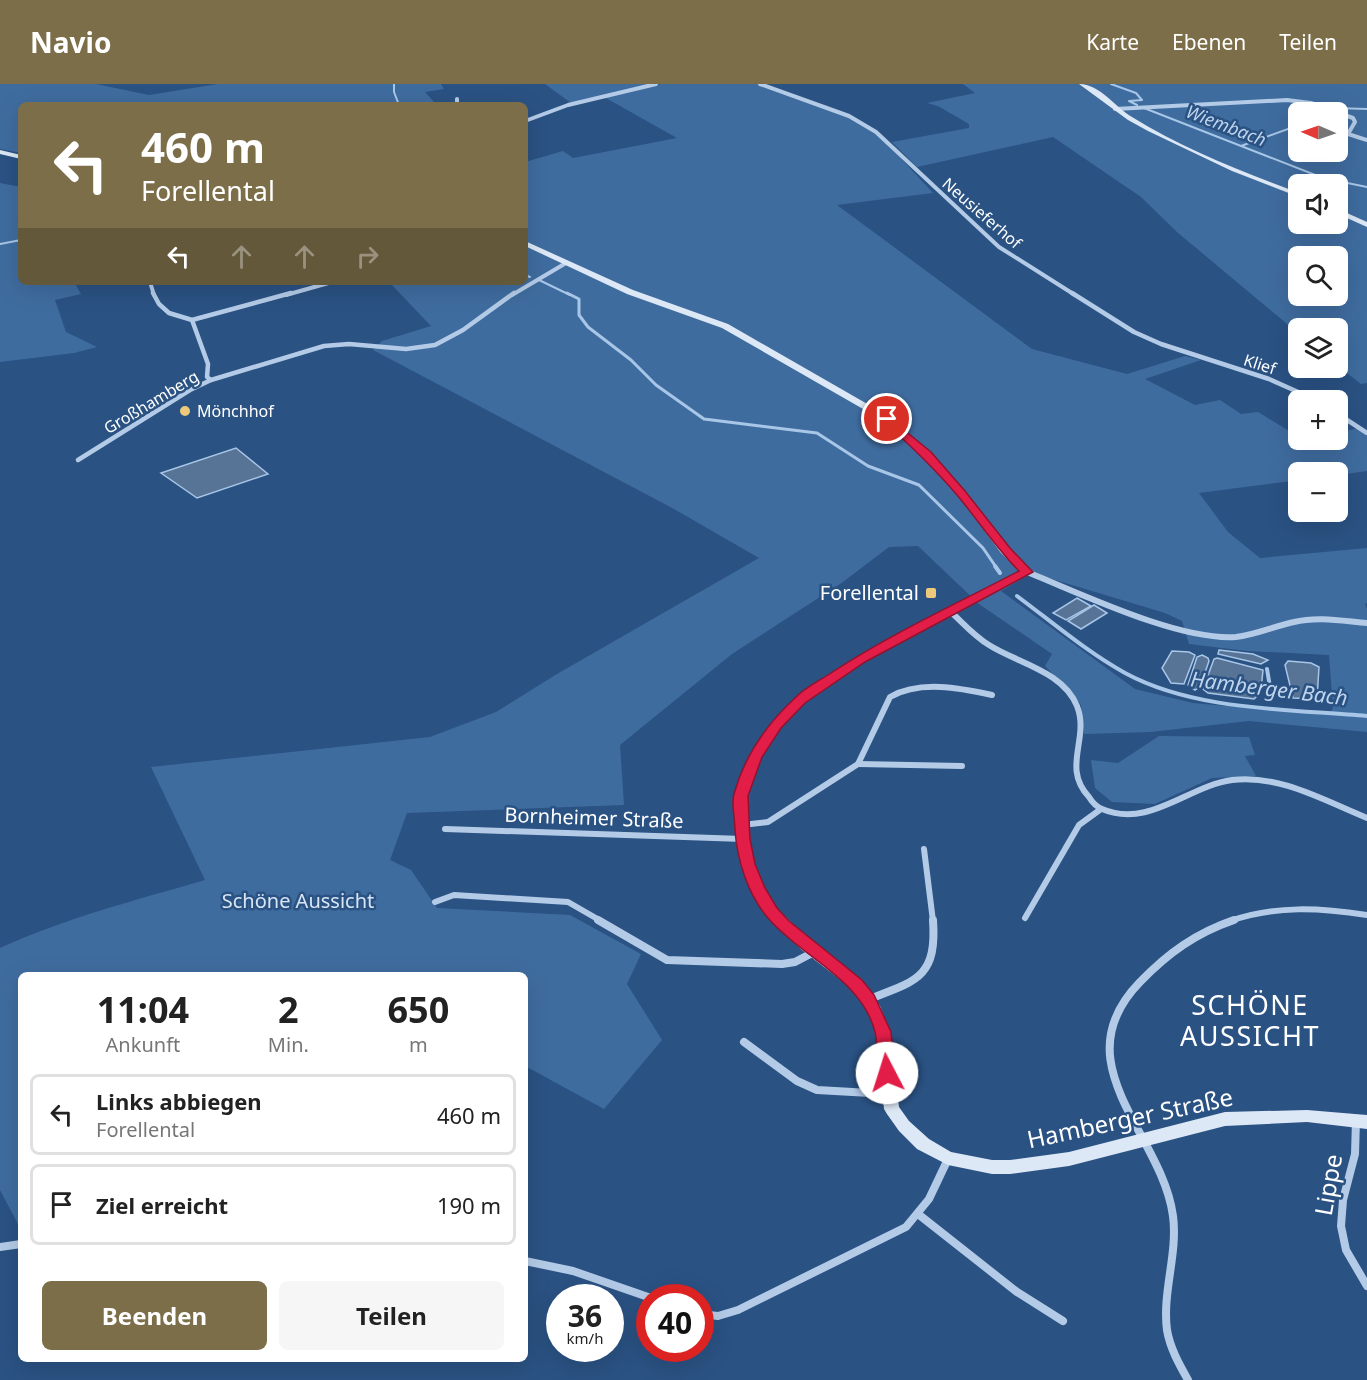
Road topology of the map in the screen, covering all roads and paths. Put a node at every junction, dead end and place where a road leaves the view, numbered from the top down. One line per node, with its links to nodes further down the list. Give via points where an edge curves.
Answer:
1 (656, 84): 7 (street, via 568,105)
2 (760, 84): 21 (street, Neusieferhof, via 865,125 979,231 1012,256 1134,332)
3 (1082, 84): 6 (street)
4 (458, 99): 5 (street)
5 (458, 102)
6 (1115, 109): 8 (street, via 1300,100 1353,118 1355,122 1348,134); 11 (street, via 1202,154)
7 (528, 120)
8 (1367, 140)
9 (0, 152): 10 (street)
10 (18, 156)
11 (1288, 190)
12 (1348, 216): 13 (street)
13 (1367, 225)
14 (528, 244): 15 (street)
15 (566, 263): 16 (street); 27 (street, via 630,292 725,326 887,419 927,455 1005,551)
16 (528, 283)
17 (151, 285): 20 (street, via 161,308)
18 (321, 285): 20 (street)
19 (525, 285): 22 (street, via 463,330 435,345 405,349 324,346)
20 (192, 320): 22 (street, Großhamberg)
21 (1194, 355): 23 (street, Klief)
22 (211, 380): 26 (street, Großhamberg)
23 (1294, 390)
24 (1348, 421): 25 (street)
25 (1367, 433)
26 (78, 460)
27 (1027, 572): 28 (street, Hamberger Straße); 29 (street, via 1150,620 1198,634 1237,637 1296,621 1322,619)
28 (951, 612): 33 (street, via 978,638 1065,689 1073,700 1081,729 1073,766 1076,781 1084,795); 35 (street, Hamberger Straße, via 830,678 787,713 755,756 741,796)
29 (1367, 623)
30 (992, 695): 31 (street, via 934,688 898,690 890,697)
31 (858, 764): 32 (street); 35 (street, via 768,822)
32 (962, 766)
33 (1101, 809): 34 (street, via 1127,814 1155,811 1215,784 1248,780 1296,790); 41 (street, via 1079,825 1050,880)
34 (1367, 818)
35 (742, 825): 37 (street, Hamberger Straße)
36 (445, 830): 37 (street, Bornheimer Straße)
37 (743, 839): 42 (street, Hamberger Straße, via 748,864 771,912)
38 (924, 849): 43 (street, via 936,945 928,967 907,984)
39 (435, 902): 42 (street, via 454,895 568,902 667,960 782,964)
40 (1367, 915): 47 (street, via 1304,909 1240,917 1182,943 1148,973 1125,1000 1112,1024 1109,1048 1113,1075)
41 (1024, 918)
42 (814, 952): 43 (street, Hamberger Straße, via 856,984)
43 (868, 999): 45 (street, Hamberger Straße, via 883,1032)
44 (744, 1042): 45 (street, via 797,1081 817,1090)
45 (889, 1094): 48 (street, Hamberger Straße, via 892,1109 904,1126 923,1144)
46 (1362, 1121): 47 (street, Hamberger Straße, via 1307,1116 1226,1119); 53 (street, Lippe, via 1340,1224 1343,1247)
47 (1142, 1138): 48 (street, Hamberger Straße, via 1069,1159 1010,1167 975,1165); 57 (street, via 1172,1209 1174,1239 1165,1325 1172,1354)
48 (948, 1158): 49 (street)
49 (918, 1214): 55 (street, via 906,1227 738,1310); 56 (street, via 1017,1292)
50 (18, 1244): 51 (street)
51 (0, 1247)
52 (528, 1262): 54 (street, via 573,1271)
53 (1367, 1286)
54 (636, 1293)
55 (714, 1316)
56 (1063, 1321)
57 (1188, 1380)

